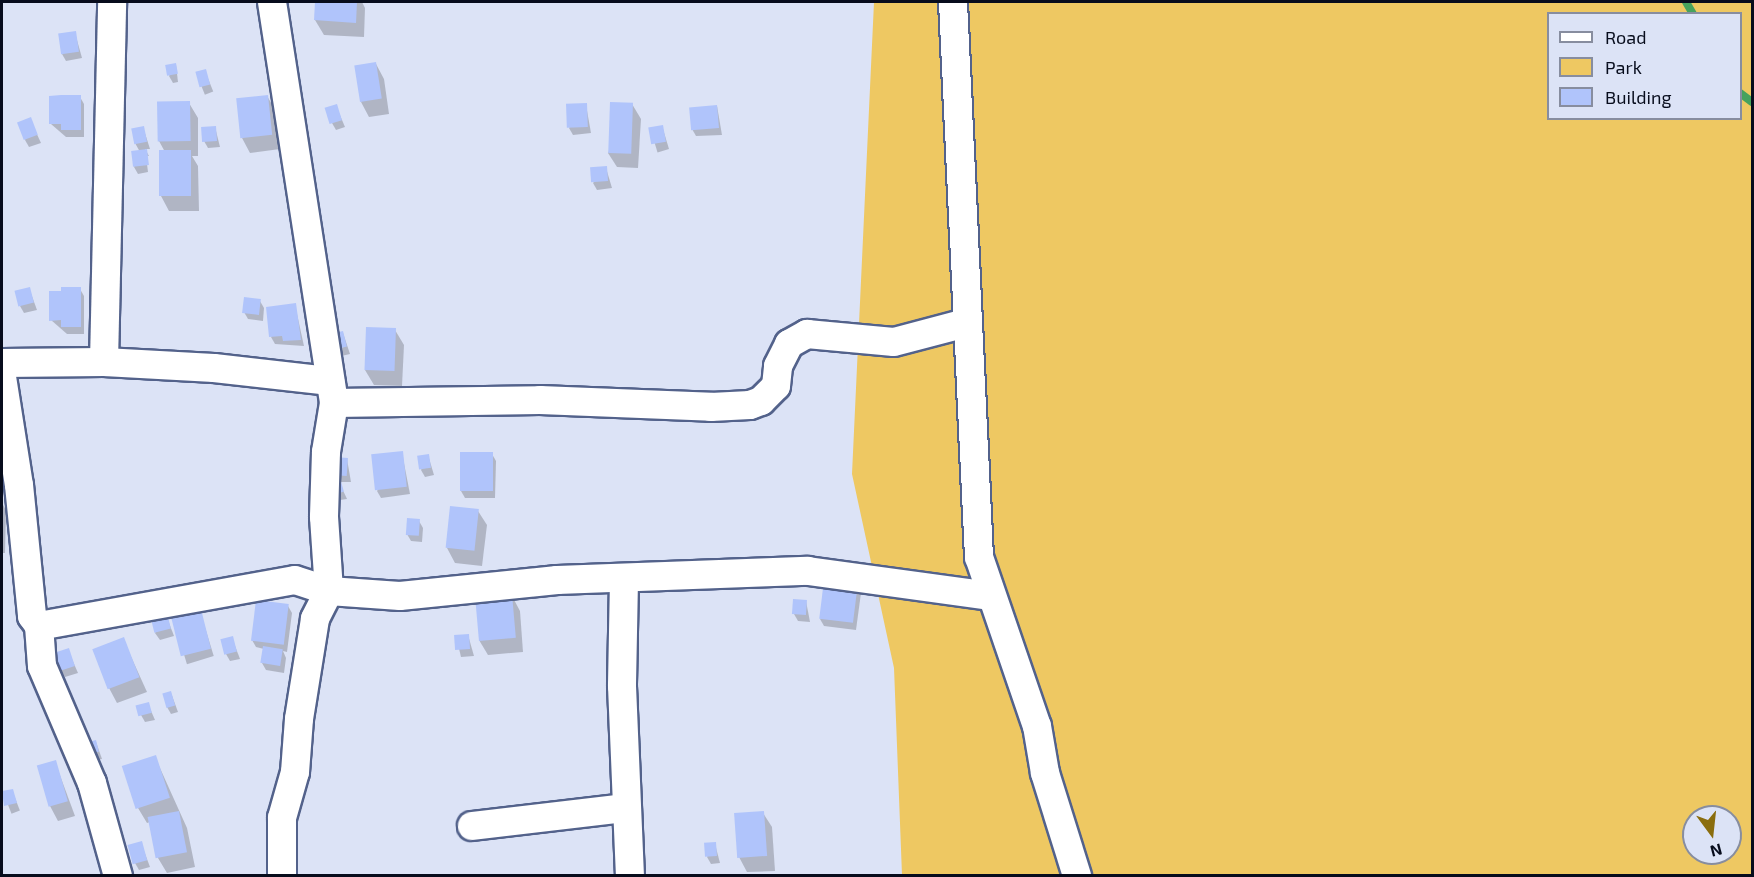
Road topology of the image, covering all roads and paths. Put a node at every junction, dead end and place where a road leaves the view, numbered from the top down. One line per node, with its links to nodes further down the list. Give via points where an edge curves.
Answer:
1 (112, 2): 5 (street)
2 (272, 2): 8 (street)
3 (953, 2): 4 (street)
4 (966, 323): 8 (street, via 894,342 807,334 789,344 778,366 776,386 761,401 750,405 711,407); 11 (street, via 979,557)
5 (104, 362): 6 (street); 8 (street, via 225,369)
6 (2, 363)
7 (2, 377): 12 (street, via 19,484 32,616)
8 (332, 392): 10 (street, via 324,517)
9 (624, 580): 10 (street, via 557,580 431,596); 11 (street, via 808,572); 13 (street)
10 (330, 591): 12 (street, via 295,580 278,581); 16 (street, via 315,619 295,772 282,818)
11 (991, 596): 18 (street, via 1037,726 1045,773)
12 (39, 626): 15 (street, via 42,666 92,783)
13 (625, 808): 14 (street); 17 (street)
14 (472, 826)
15 (118, 876)
16 (282, 876)
17 (630, 876)
18 (1077, 876)

